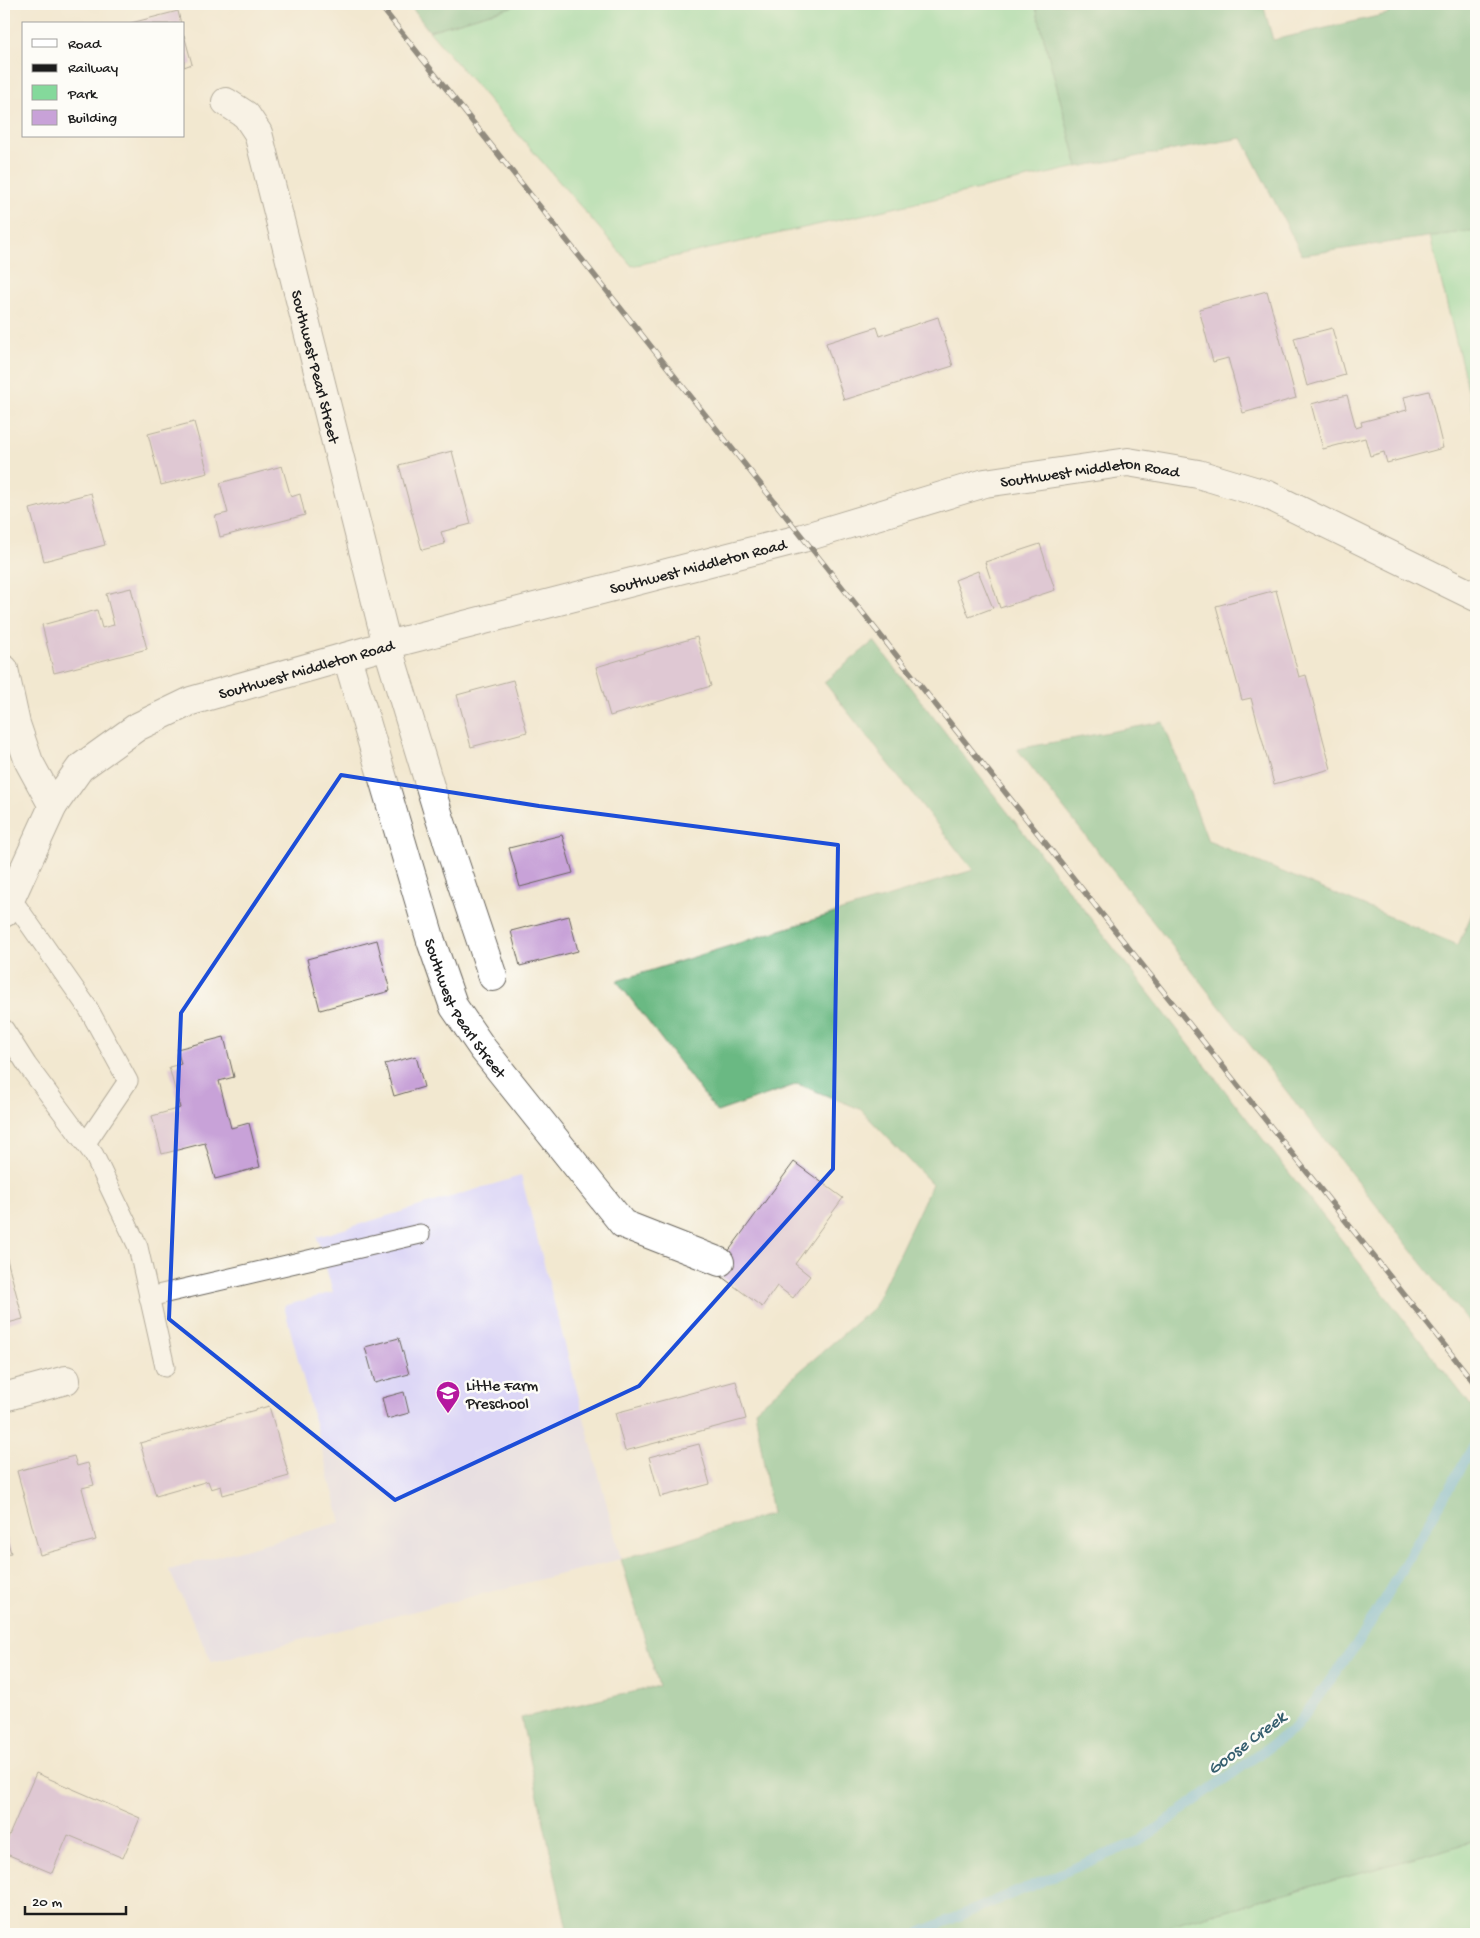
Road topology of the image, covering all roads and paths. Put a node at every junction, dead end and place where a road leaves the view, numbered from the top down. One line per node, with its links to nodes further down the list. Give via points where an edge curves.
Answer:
1 (226, 102): 3 (street, Southwest Pearl Street, via 246,115 258,133)
2 (1476, 597): 3 (street, Southwest Middleton Road, via 1268,495 1198,474 1128,462 985,483 803,538)
3 (387, 645): 4 (street, Southwest Middleton Road); 8 (street, Southwest Pearl Street, via 438,816)
4 (348, 657): 6 (street, Southwest Middleton Road, via 191,702 137,727 80,768); 12 (street, Southwest Pearl Street, via 431,941 454,1007 483,1049 623,1224)
5 (4, 668): 6 (street, via 16,724 29,762)
6 (53, 806): 7 (street, Southwest Middleton Road)
7 (7, 907): 10 (lane, via 18,908 88,1008 128,1081)
8 (492, 977)
9 (4, 1029): 10 (lane)
10 (86, 1143): 13 (lane, via 138,1248)
11 (420, 1234): 13 (lane)
12 (720, 1262)
13 (149, 1297): 14 (lane)
14 (164, 1367)
15 (66, 1380): 16 (street)
16 (4, 1397)

